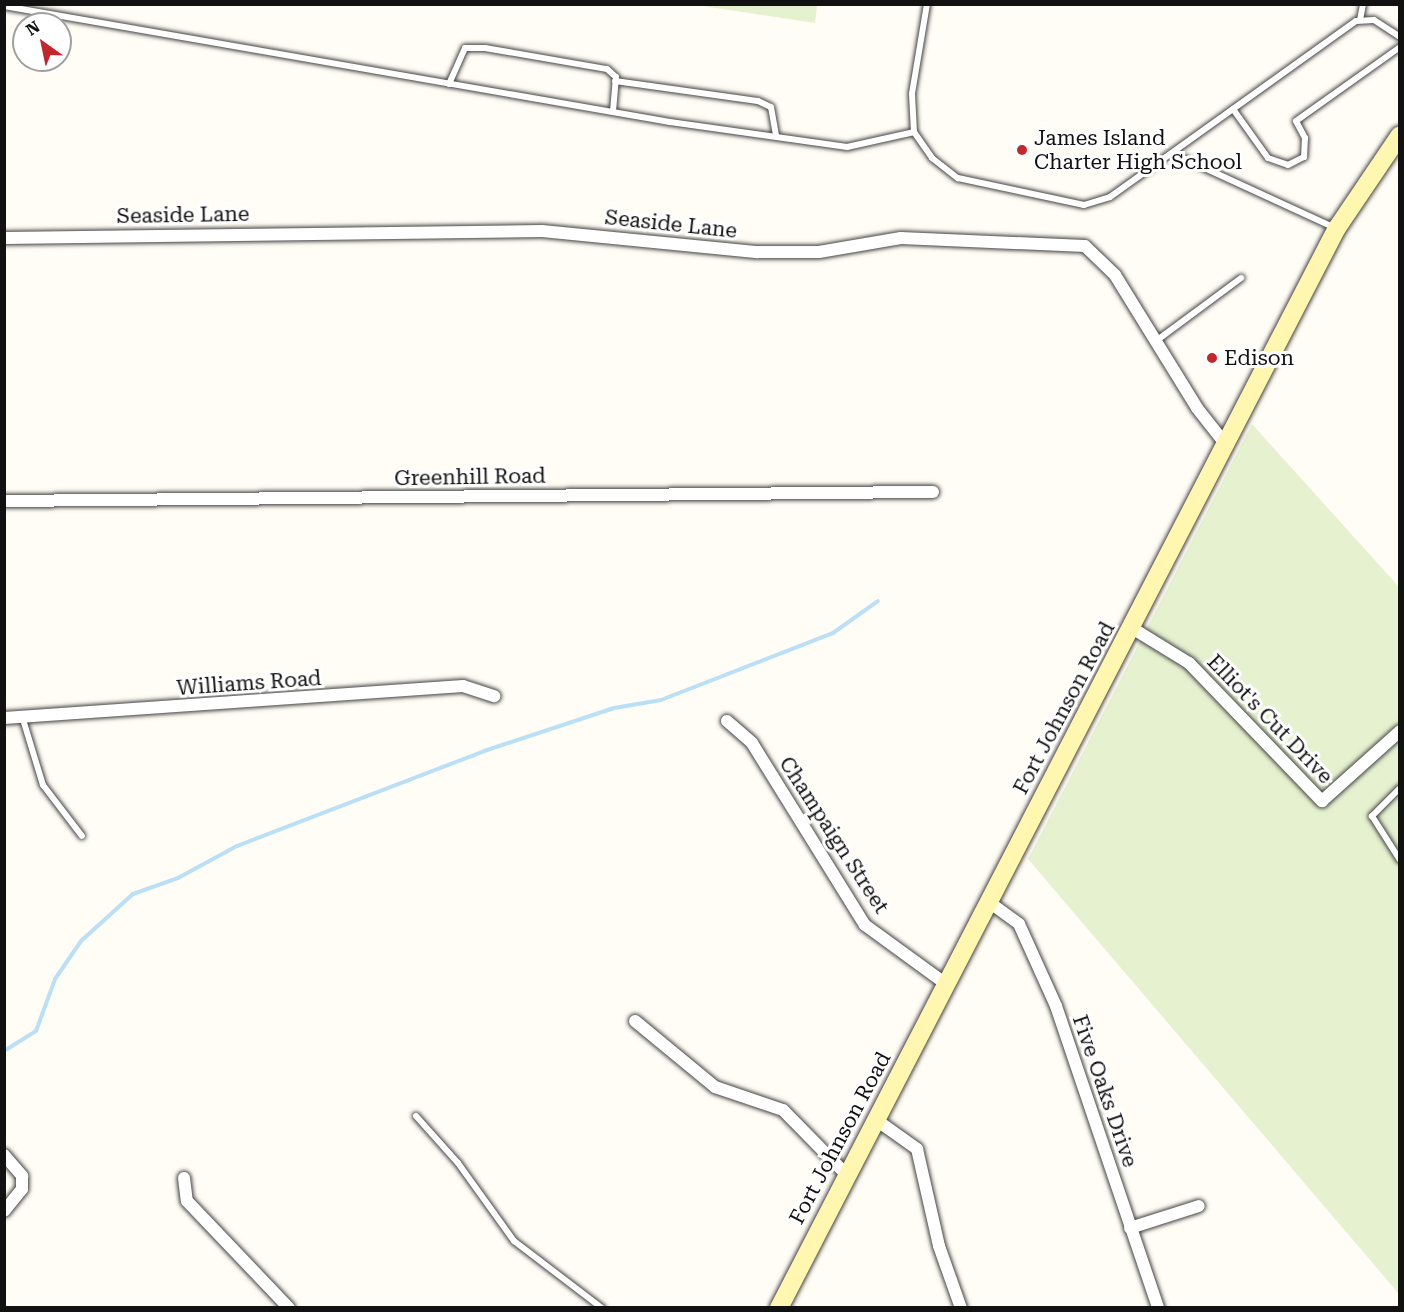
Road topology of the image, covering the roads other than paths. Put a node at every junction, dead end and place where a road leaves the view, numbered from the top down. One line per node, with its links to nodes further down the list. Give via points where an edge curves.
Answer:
1 (927, 4): 11 (lane, via 912,94)
2 (1363, 4): 4 (lane)
3 (4, 6): 8 (lane)
4 (1360, 20): 5 (lane, via 1374,20); 9 (lane)
5 (1400, 38)
6 (1400, 47): 9 (lane, via 1296,121 1305,138 1304,157 1288,165 1268,158)
7 (615, 81): 8 (lane, via 607,69 465,48); 10 (lane); 13 (lane, via 758,101 771,107)
8 (449, 84): 10 (lane)
9 (1233, 109): 14 (lane)
10 (613, 111): 13 (lane)
11 (914, 132): 13 (lane, via 847,147); 14 (lane, via 932,158 958,178 1084,205 1110,198)
12 (1400, 135): 15 (main road, Fort Johnson Road)
13 (776, 136)
14 (1172, 153): 15 (lane)
15 (1337, 228): 19 (main road, Fort Johnson Road)
16 (4, 238): 18 (street, Seaside Lane, via 542,231 767,252 819,252 901,238 1065,243 1095,250)
17 (1241, 278): 18 (lane)
18 (1156, 341): 19 (street, Seaside Lane)
19 (1227, 446): 22 (main road, Fort Johnson Road)
20 (933, 492): 21 (street, Greenhill Road)
21 (6, 501)
22 (1132, 628): 27 (street, Elliot's Cut Drive, via 1189,663 1322,801); 31 (main road, Fort Johnson Road)
23 (494, 696): 24 (street, Williams Road, via 463,686)
24 (21, 715): 25 (street, Williams Road); 29 (lane, via 43,785)
25 (4, 718)
26 (727, 721): 32 (street, Champaign Street, via 752,743 865,924)
27 (1399, 732)
28 (1400, 788): 30 (lane, via 1372,816)
29 (82, 836)
30 (1400, 860)
31 (989, 902): 32 (main road, Fort Johnson Road); 41 (street, Five Oaks Drive, via 1019,924 1029,944)
32 (946, 984): 35 (main road, Fort Johnson Road)
33 (635, 1021): 37 (street, via 715,1087 783,1110)
34 (416, 1116): 43 (lane, via 458,1163 514,1241)
35 (875, 1119): 37 (main road, Fort Johnson Road); 45 (street, via 917,1149 939,1246)
36 (4, 1155): 40 (street, via 22,1176 22,1189)
37 (846, 1174): 44 (main road, Fort Johnson Road)
38 (184, 1178): 42 (street, via 187,1201)
39 (1200, 1206): 41 (street)
40 (4, 1211)
41 (1130, 1228): 46 (street, Five Oaks Drive)
42 (289, 1308)
43 (602, 1308)
44 (779, 1308)
45 (961, 1308)
46 (1158, 1308)

